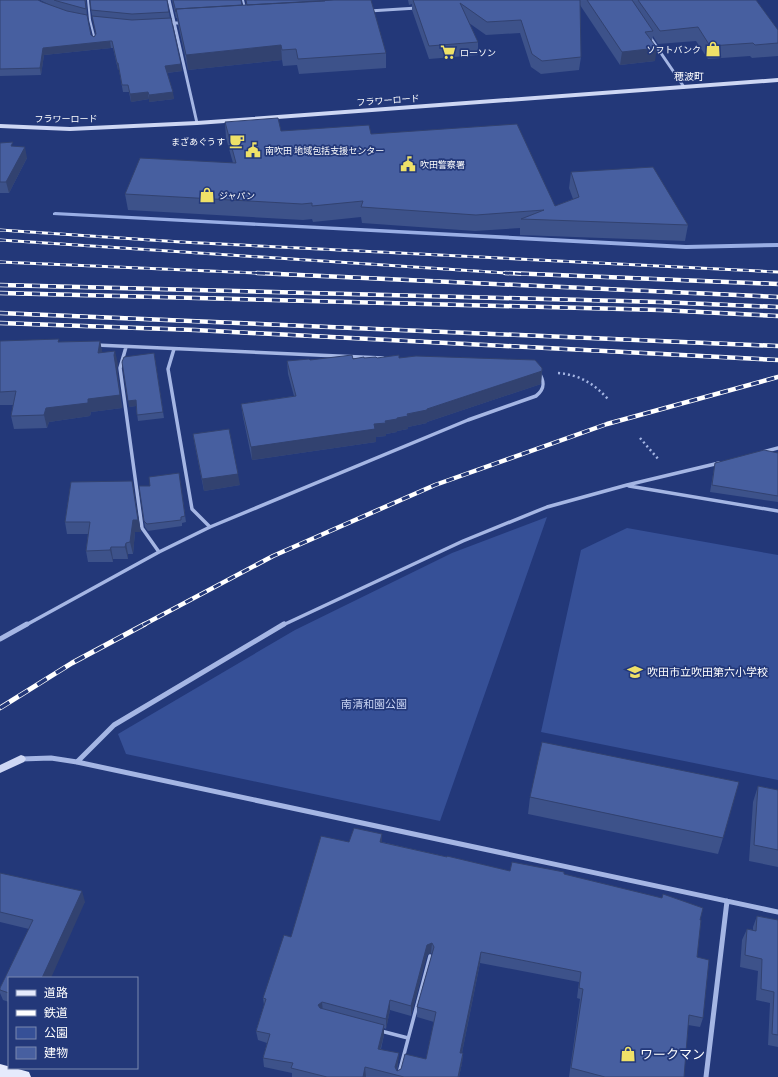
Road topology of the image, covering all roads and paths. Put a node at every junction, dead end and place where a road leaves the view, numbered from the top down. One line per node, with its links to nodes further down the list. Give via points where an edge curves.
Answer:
1 (88, 0): 8 (lane)
2 (169, 0): 11 (street)
3 (243, 0): 6 (lane)
4 (419, 8): 5 (street)
5 (367, 11)
6 (245, 12)
7 (83, 18): 8 (street)
8 (90, 20): 9 (street); 14 (lane)
9 (97, 21)
10 (189, 22): 11 (street)
11 (174, 23): 12 (street); 17 (street)
12 (161, 24)
13 (650, 36): 16 (street)
14 (95, 41)
15 (778, 80): 16 (street, フラワーロード)
16 (684, 88): 17 (street, フラワーロード)
17 (197, 122): 18 (street, フラワーロード, via 70,130)
18 (0, 126)
19 (95, 345): 20 (street)
20 (126, 347): 21 (street); 34 (street, via 120,368 142,528)
21 (174, 348): 22 (street); 33 (street, via 168,369 192,509)
22 (387, 358)
23 (535, 370): 24 (street)
24 (540, 373): 25 (path, via 579,376 597,386); 33 (street, via 544,388 536,396 468,420)
25 (609, 400)
26 (640, 438): 30 (path)
27 (778, 448): 28 (street)
28 (755, 454)
29 (724, 461): 30 (street)
30 (671, 474): 31 (street)
31 (627, 485): 32 (street); 37 (street, via 547,508 463,541 286,623 114,725)
32 (778, 511)
33 (210, 527): 34 (street)
34 (159, 552): 35 (street)
35 (0, 639)
36 (21, 759): 37 (street, via 51,758); 38 (street)
37 (77, 762): 39 (street)
38 (0, 769)
39 (726, 901): 40 (street); 47 (street)
40 (778, 912)
41 (430, 956): 43 (lane)
42 (379, 1030): 43 (lane)
43 (408, 1038): 46 (lane)
44 (0, 1071): 45 (main road)
45 (24, 1077)
46 (398, 1077)
47 (706, 1077)

